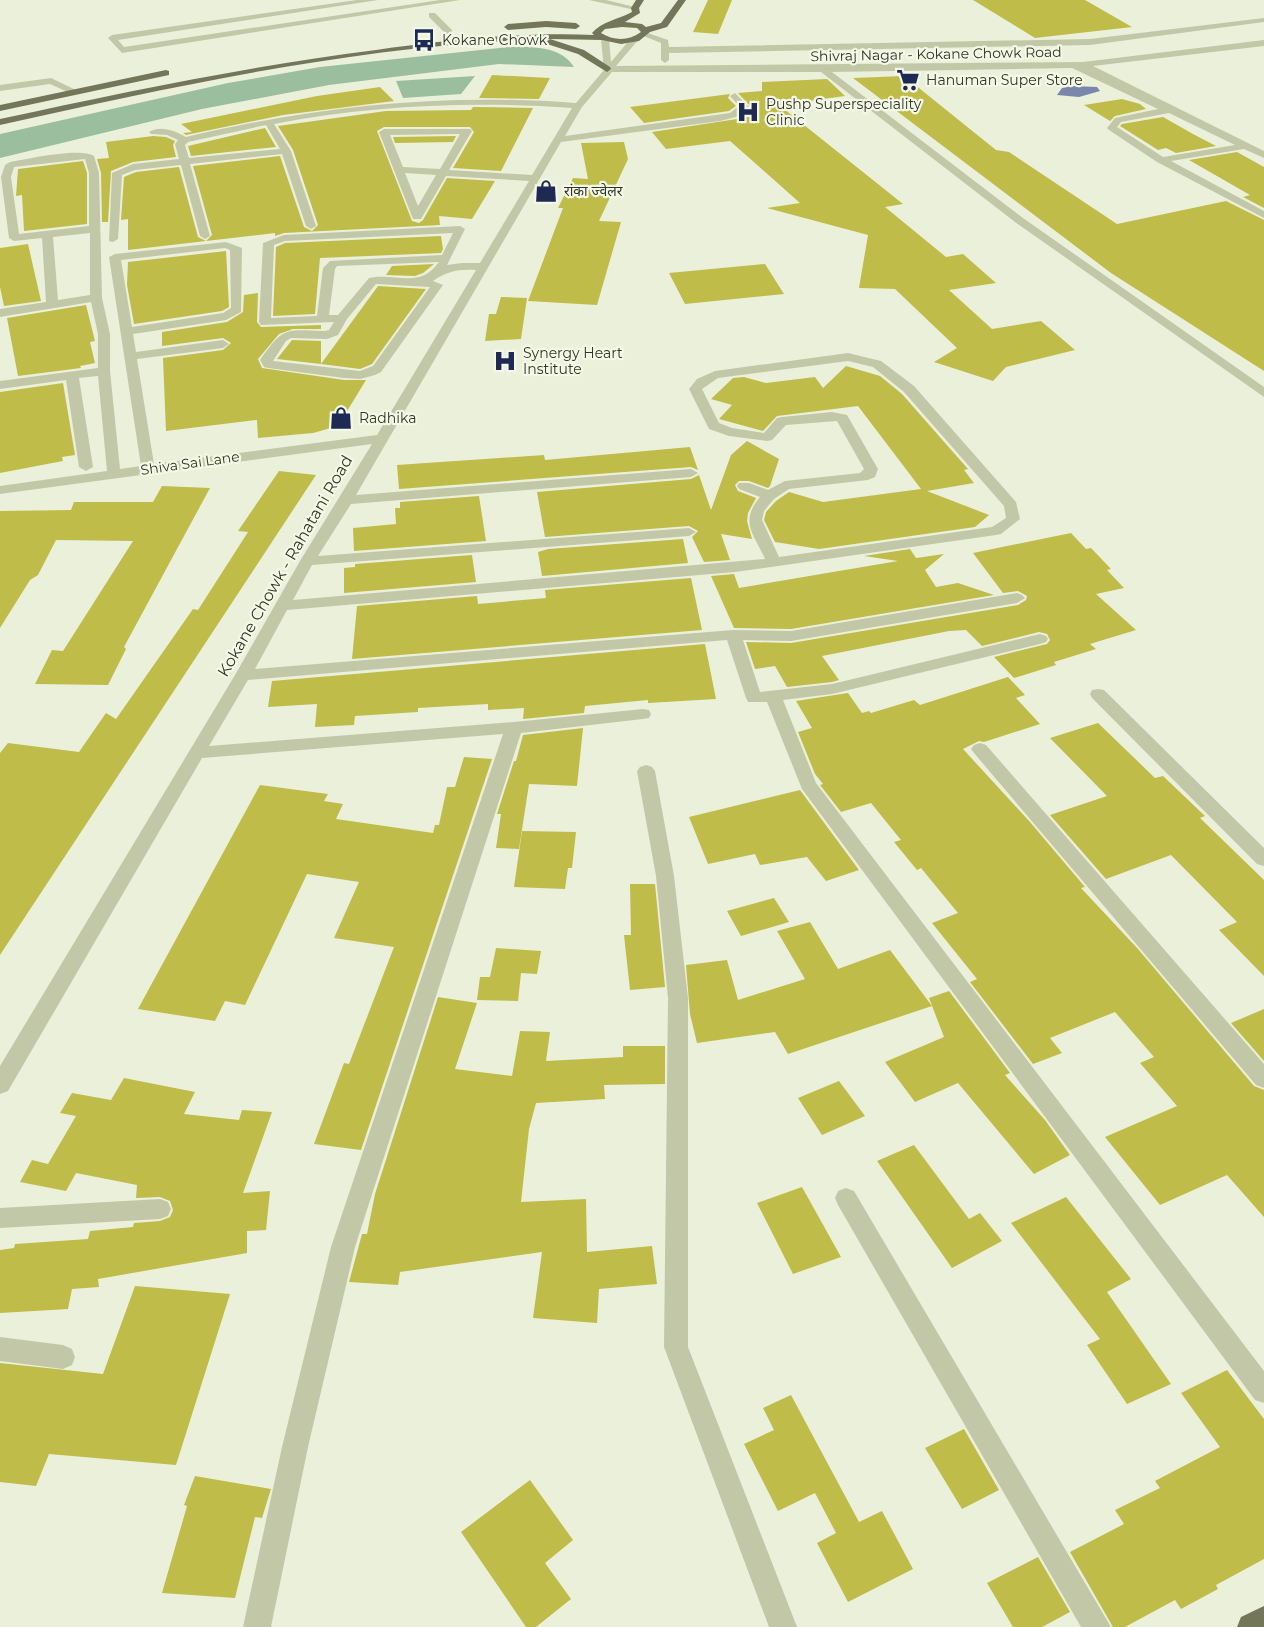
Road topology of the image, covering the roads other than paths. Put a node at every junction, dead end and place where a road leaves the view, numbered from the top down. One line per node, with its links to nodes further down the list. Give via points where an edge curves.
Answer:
1 (374, 0): 7 (street, via 112,38 122,50)
2 (404, 0): 7 (street)
3 (456, 0): 7 (street)
4 (593, 0): 6 (street)
5 (682, 0): 14 (main road, via 664,25)
6 (637, 4): 10 (main road, via 636,13)
7 (412, 6)
8 (432, 15): 15 (street)
9 (1264, 20): 21 (street, Shivraj Nagar - Kokane Chowk Road, via 1090,42)
10 (613, 25): 12 (main road); 14 (main road, via 631,25)
11 (502, 27): 12 (main road)
12 (592, 27): 18 (main road)
13 (460, 31): 15 (main road)
14 (645, 32): 19 (main road); 21 (street, via 665,42)
15 (444, 33)
16 (1264, 34): 21 (street, Shivraj Nagar - Kokane Chowk Road, via 1157,50 1049,59)
17 (500, 38): 18 (main road); 23 (main road, via 552,42 581,52); 33 (main road, via 254,69)
18 (603, 38): 19 (main road); 23 (street)
19 (635, 39): 23 (street, Kokane Chowk - Rahatani Road)
20 (1264, 43): 22 (street, Shivraj Nagar - Kokane Chowk Road)
21 (666, 55): 25 (street)
22 (1078, 65): 24 (street, Shivraj Nagar - Kokane Chowk Road); 32 (street)
23 (607, 69): 25 (street, Shivraj Nagar - Kokane Chowk Road); 30 (street, Kokane Chowk - Rahatani Road)
24 (823, 69): 25 (street, Shivraj Nagar - Kokane Chowk Road); 69 (street, via 1019,220)
25 (665, 70)
26 (177, 71): 28 (main road)
27 (0, 88): 28 (street, via 51,81)
28 (73, 92): 31 (main road)
29 (735, 96): 37 (street, via 744,107 733,115)
30 (578, 106): 34 (street, via 482,101 410,103); 37 (street, Kokane Chowk - Rahatani Road)
31 (0, 108)
32 (1170, 110): 38 (street); 41 (street, via 1118,120 1112,128)
33 (0, 122)
34 (270, 123): 36 (street); 39 (street)
35 (154, 132): 36 (street, via 169,132)
36 (185, 140): 42 (street, via 180,144)
37 (558, 140): 46 (street, Kokane Chowk - Rahatani Road)
38 (1245, 146): 40 (street); 41 (street)
39 (286, 151): 42 (street); 48 (street)
40 (1264, 155)
41 (1161, 160): 47 (street)
42 (186, 163): 51 (street); 53 (street, via 133,167 117,173)
43 (5, 166): 49 (street, via 89,156 94,173); 52 (street)
44 (399, 170): 45 (street); 45 (street, via 417,217); 45 (street, via 384,132 467,131)
45 (442, 172): 46 (street)
46 (535, 178): 56 (street, Kokane Chowk - Rahatani Road)
47 (1264, 215)
48 (311, 226)
49 (95, 229): 50 (street); 58 (street)
50 (47, 234): 52 (street); 59 (street)
51 (205, 236)
52 (14, 238): 54 (street)
53 (113, 239)
54 (0, 240)
55 (443, 264): 56 (street, via 457,277); 57 (street); 61 (street, via 334,263 329,268); 61 (street, via 460,228 284,238 269,243 266,322)
56 (479, 272): 70 (street, Kokane Chowk - Rahatani Road)
57 (423, 282): 62 (street, via 373,280); 62 (street, via 437,285 377,369 360,375 266,363 282,338 296,334 327,335 334,332)
58 (96, 298): 59 (street); 66 (street, via 104,334)
59 (52, 304): 60 (street)
60 (0, 313)
61 (323, 318): 62 (street)
62 (342, 318)
63 (126, 331): 63 (street, via 115,257 226,245 236,248 234,313); 65 (street)
64 (223, 344): 65 (street)
65 (132, 356): 73 (street)
66 (104, 371): 67 (street); 72 (street)
67 (72, 376): 68 (street); 71 (street)
68 (0, 384)
69 (1264, 393)
70 (380, 439): 73 (street, Shiva Sai Lane); 79 (street, Kokane Chowk - Rahatani Road)
71 (86, 467): 72 (street); 75 (street)
72 (113, 468): 73 (street, Shiva Sai Lane); 77 (street, Shiva Sai Lane)
73 (148, 469)
74 (691, 473): 79 (street)
75 (0, 481)
76 (744, 486): 78 (street)
77 (0, 490)
78 (769, 496): 82 (street, via 756,510 755,520); 82 (street, via 785,484 863,477 871,469 842,418 783,421 767,437 729,432 714,426 695,389 715,375 854,357 878,364 909,389 1011,505 1013,519 996,531)
79 (346, 500): 81 (street, Kokane Chowk - Rahatani Road)
80 (689, 532): 81 (street)
81 (307, 561): 84 (street, Kokane Chowk - Rahatani Road)
82 (774, 564): 84 (street)
83 (1017, 597): 85 (street, via 791,636)
84 (282, 606): 87 (street, Kokane Chowk - Rahatani Road)
85 (733, 635): 87 (street); 89 (street, via 754,698)
86 (1040, 639): 89 (street, via 832,690)
87 (243, 675): 93 (street, Kokane Chowk - Rahatani Road)
88 (1098, 694): 95 (street)
89 (773, 696): 103 (street, via 808,784)
90 (643, 714): 91 (street)
91 (514, 728): 93 (street); 105 (street, via 343,1247 294,1447)
92 (980, 749): 96 (street)
93 (196, 753): 97 (street, Kokane Chowk - Rahatani Road)
94 (646, 771): 106 (street, via 665,876 678,998 676,1347)
95 (1264, 859)
96 (1264, 1079)
97 (0, 1085)
98 (846, 1198): 107 (street)
99 (160, 1209): 100 (street)
100 (0, 1218)
101 (0, 1349): 102 (street)
102 (63, 1357)
103 (1264, 1391)
104 (1264, 1620): 108 (main road)
105 (257, 1627)
106 (783, 1627)
107 (1097, 1627)
108 (1251, 1627)

